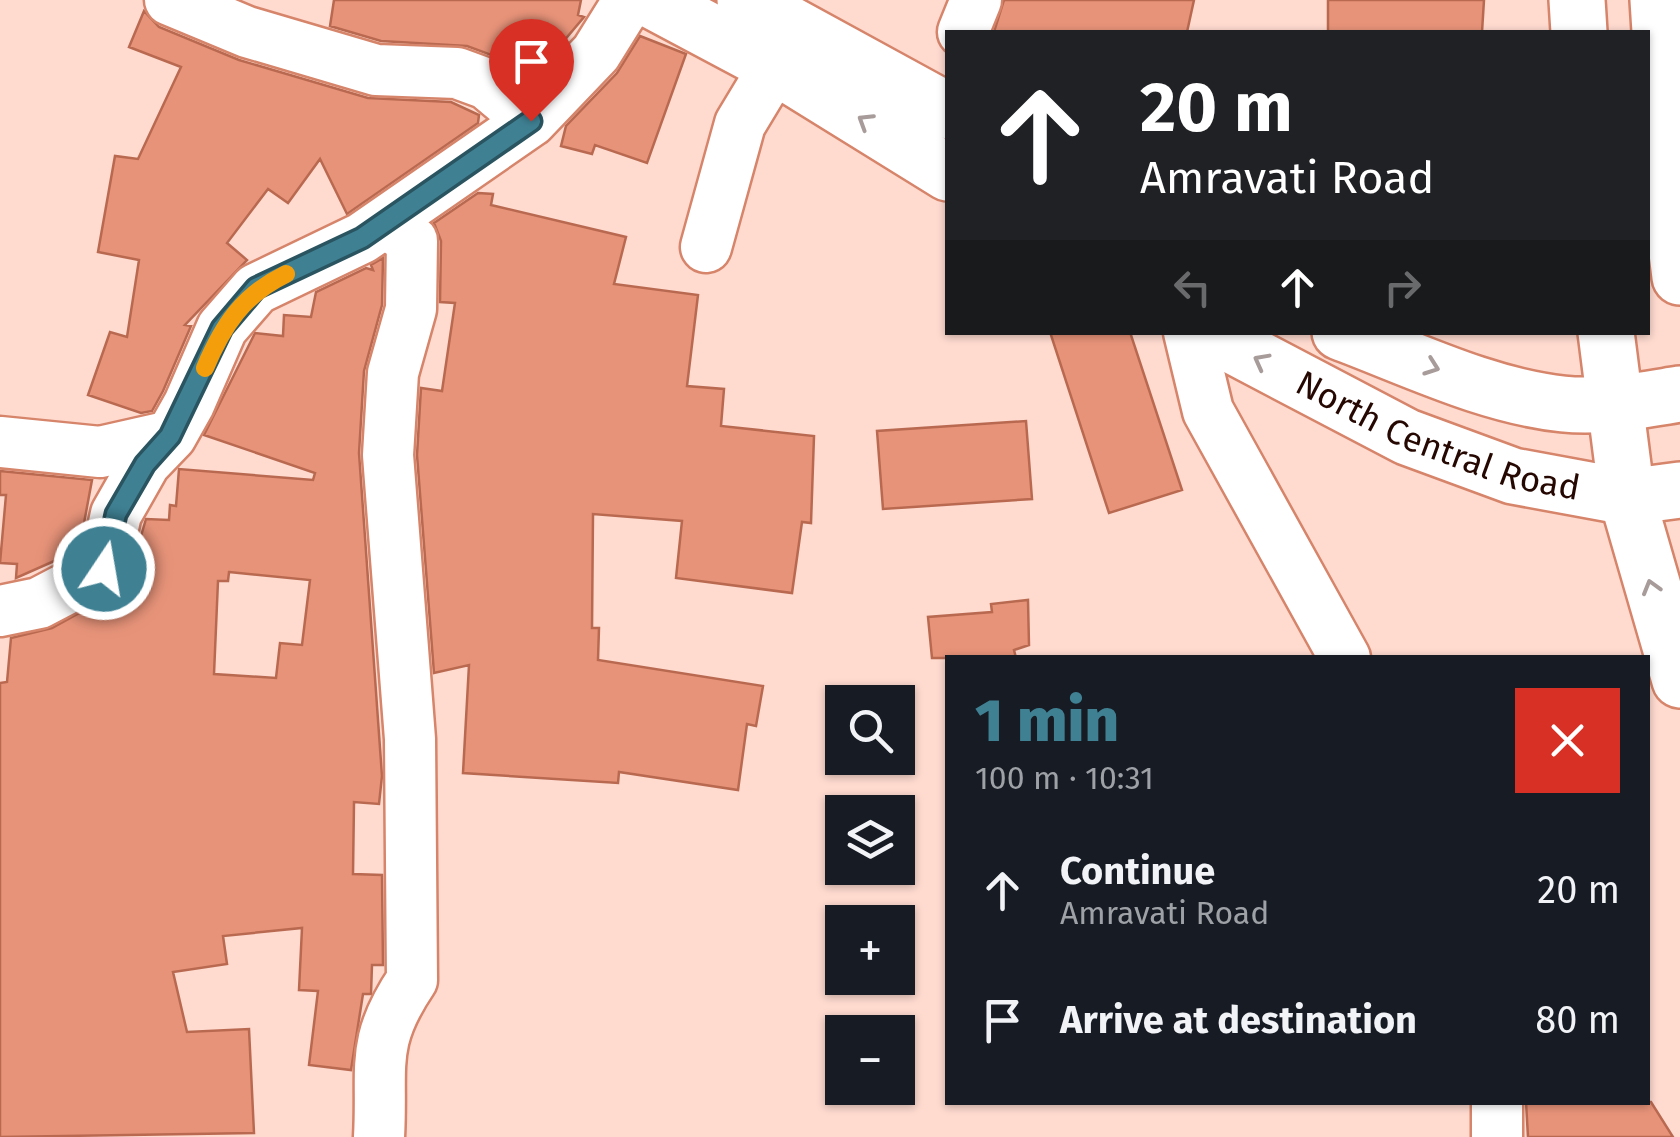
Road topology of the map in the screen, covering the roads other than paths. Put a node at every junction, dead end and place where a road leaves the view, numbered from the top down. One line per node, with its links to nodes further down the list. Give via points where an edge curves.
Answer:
1 (170, 0): 11 (street, via 247,32 376,70 458,73 487,84)
2 (629, 0): 11 (street, via 596,53)
3 (651, 0): 10 (main road)
4 (745, 0): 12 (main road)
5 (976, 0): 7 (street)
6 (1577, 0): 8 (main road)
7 (964, 30)
8 (1579, 30)
9 (1666, 34): 15 (main road)
10 (776, 66): 12 (main road, one-way to 10); 14 (street, via 740,124)
11 (531, 121): 13 (street)
12 (938, 122)
13 (386, 222): 22 (street, via 256,288 222,328); 29 (street, via 412,241 411,310 393,373 388,454 410,739 412,980 390,1013 376,1064 382,1082)
14 (706, 247)
15 (1680, 276)
16 (1191, 335): 26 (street, via 1208,410)
17 (1213, 335): 24 (main road, North Central Road, one-way to 17, via 1514,476 1407,437)
18 (1348, 335): 21 (main road, North Central Road, one-way to 21, via 1481,385 1562,404)
19 (1606, 335): 21 (main road)
20 (1680, 394): 21 (main road, North Central Road)
21 (1616, 404): 24 (main road)
22 (170, 436): 23 (street, via 100,452); 25 (street, via 116,514 104,569 39,603)
23 (0, 442)
24 (1654, 494): 27 (main road, one-way to 24)
25 (0, 611)
26 (1343, 655)
27 (1680, 680)
28 (1497, 1105): 30 (street)
29 (379, 1137)
30 (1497, 1137)

